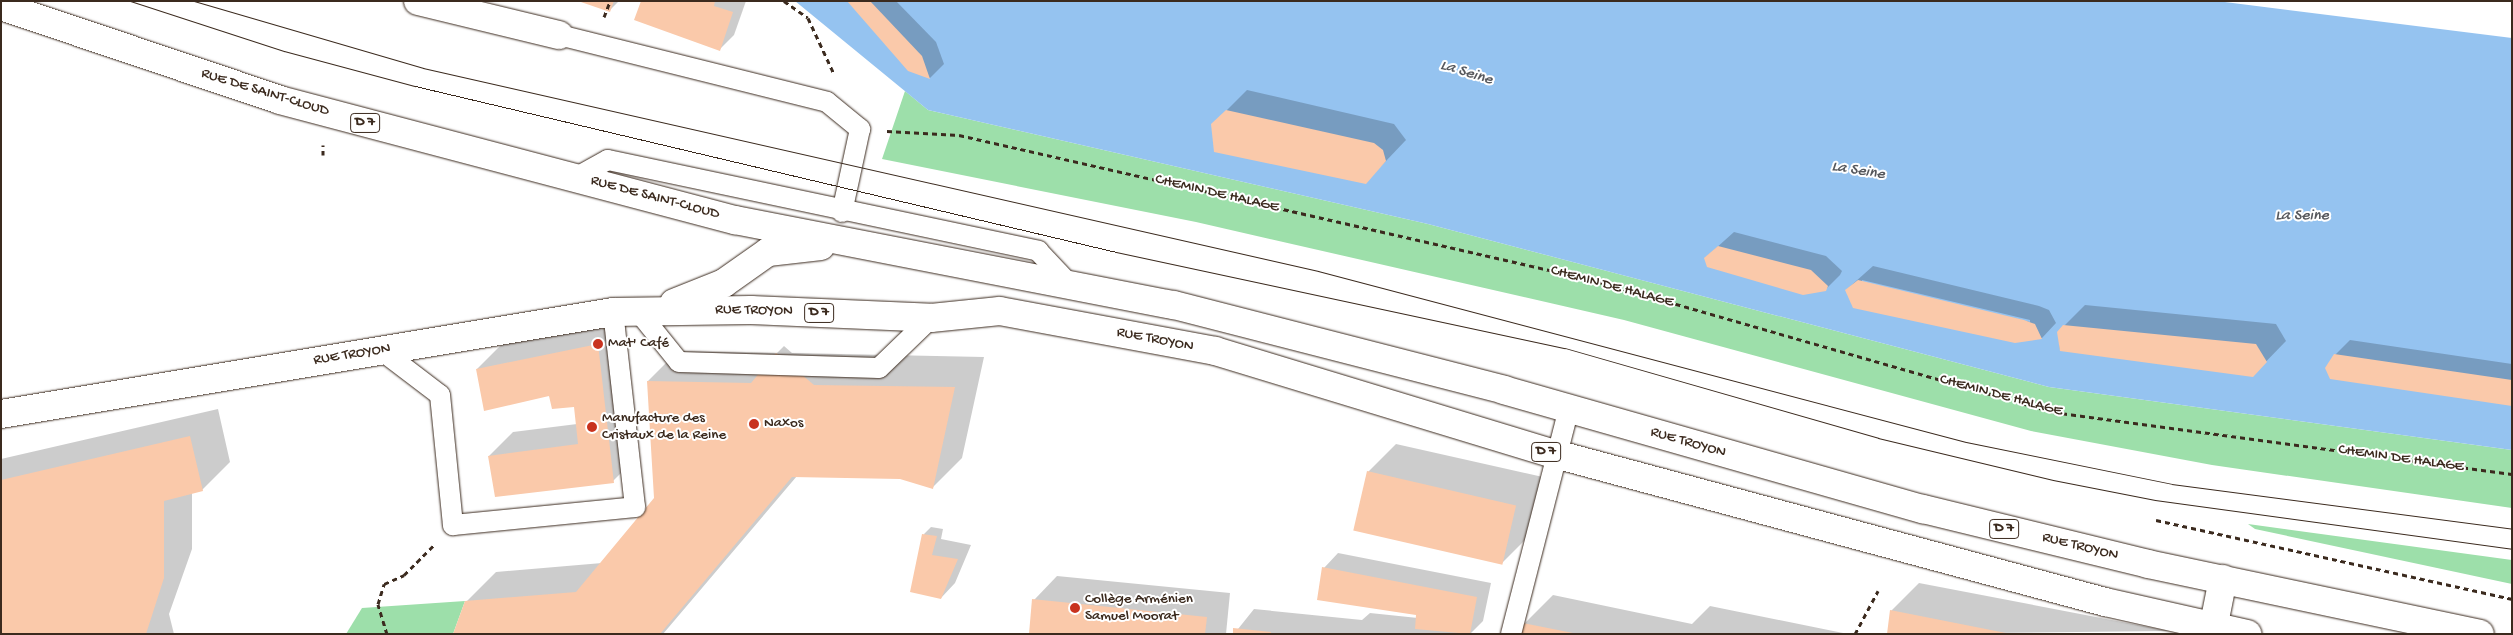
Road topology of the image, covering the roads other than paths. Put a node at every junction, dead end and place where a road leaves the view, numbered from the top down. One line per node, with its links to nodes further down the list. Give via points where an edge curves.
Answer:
1 (418, 1): 3 (main road)
2 (1, 6): 4 (main road, RUE DE SAINT-CLOUD / D 7, via 280,100)
3 (559, 35): 5 (lane, via 827,102 860,129)
4 (577, 177): 5 (lane, via 608,160); 6 (main road, RUE DE SAINT-CLOUD / D 7)
5 (842, 212): 9 (lane, via 1038,251)
6 (735, 220): 7 (main road, RUE TROYON / D 7); 8 (main road, via 749,236 743,265)
7 (878, 248): 8 (main road, via 800,246 768,252); 9 (main road, RUE TROYON / D 7)
8 (724, 283): 10 (main road, via 693,299)
9 (1072, 286): 13 (main road, RUE TROYON / D 7, via 1174,305)
10 (625, 311): 11 (main road, RUE TROYON / D 7, via 751,310); 11 (lane, via 679,362 879,368); 12 (main road, RUE TROYON / D 7); 12 (lane, via 635,507 453,525 440,395)
11 (931, 318): 15 (main road, RUE TROYON / D 7, via 1000,310 1215,351)
12 (381, 350): 14 (main road, RUE TROYON / D 7)
13 (1569, 408): 15 (lane, D 7); 16 (main road, RUE TROYON / D 7, via 1923,509)
14 (1, 414)
15 (1555, 454): 17 (main road, RUE TROYON / D 7); 18 (lane)
16 (2223, 580): 17 (main road); 20 (main road, RUE TROYON / D 7)
17 (2213, 630): 19 (main road, RUE TROYON / D 7)
18 (1511, 634)
19 (2247, 634)
20 (2480, 634)

